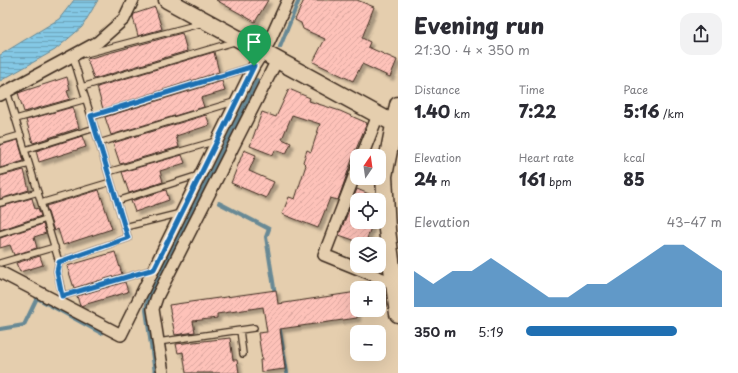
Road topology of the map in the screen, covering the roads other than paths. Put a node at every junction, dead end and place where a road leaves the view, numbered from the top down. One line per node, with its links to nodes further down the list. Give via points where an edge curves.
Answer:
1 (133, 0): 7 (street, via 124,20 98,42)
2 (167, 0): 4 (street)
3 (288, 0): 6 (street)
4 (207, 22): 5 (street); 7 (lane)
5 (240, 40): 6 (street); 10 (lane)
6 (262, 52): 8 (street); 9 (street)
7 (73, 57): 10 (lane); 11 (street)
8 (277, 60): 15 (street); 51 (street, via 157,297 153,309)
9 (254, 66): 13 (street); 16 (lane)
10 (82, 87): 12 (lane)
11 (4, 93): 17 (lane)
12 (86, 99): 16 (lane); 17 (lane)
13 (237, 101): 22 (street); 23 (lane)
14 (398, 105): 19 (street)
15 (378, 115): 19 (street); 24 (street)
16 (91, 116): 18 (lane)
17 (16, 118): 20 (lane)
18 (95, 128): 23 (lane); 25 (lane)
19 (394, 132): 45 (street, via 384,176)
20 (21, 136): 21 (lane); 25 (lane)
21 (0, 141)
22 (217, 141): 28 (lane); 29 (street)
23 (99, 143): 28 (lane)
24 (365, 149)
25 (25, 150): 26 (lane)
26 (29, 164): 27 (lane); 32 (lane)
27 (0, 172)
28 (108, 172): 30 (lane)
29 (201, 174): 33 (lane); 36 (street)
30 (111, 182): 33 (lane); 35 (lane)
31 (351, 185): 45 (street, via 324,255)
32 (38, 192): 34 (lane); 35 (lane)
33 (117, 201): 38 (lane)
34 (0, 203)
35 (41, 203): 37 (lane)
36 (181, 213): 38 (lane); 43 (street)
37 (46, 219): 39 (lane); 40 (lane)
38 (125, 228): 41 (lane, via 128,238)
39 (0, 234)
40 (54, 247): 41 (lane); 42 (lane)
41 (59, 262): 46 (lane, via 57,271)
42 (0, 263)
43 (154, 269): 46 (lane); 47 (street, via 121,336)
44 (0, 272): 47 (street)
45 (393, 283): 48 (street)
46 (62, 296): 47 (lane)
47 (70, 309)
48 (398, 314)
49 (254, 328): 50 (lane)
50 (240, 330): 51 (lane); 52 (lane)
51 (158, 342): 53 (street)
52 (243, 354)
53 (163, 373)

